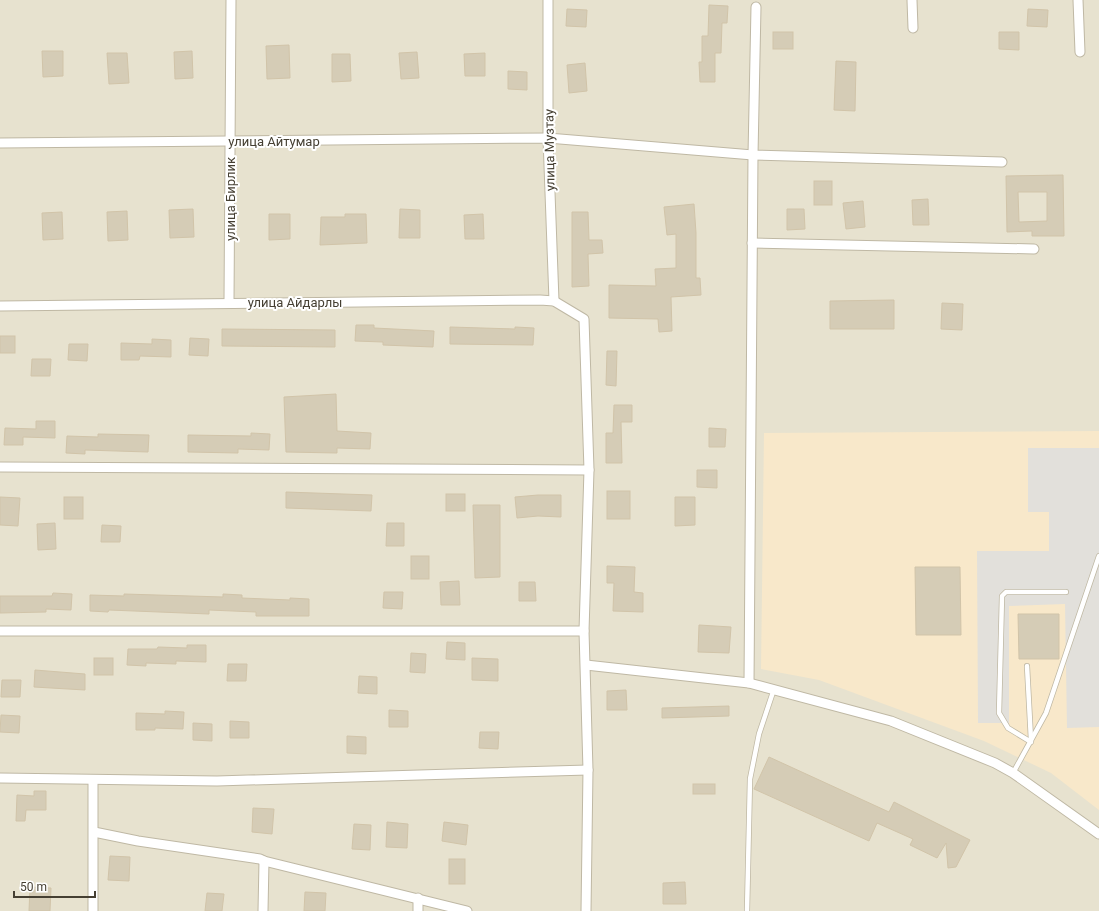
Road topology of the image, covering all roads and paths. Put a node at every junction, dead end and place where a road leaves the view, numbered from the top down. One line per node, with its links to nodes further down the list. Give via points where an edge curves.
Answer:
1 (231, 0): 9 (street, улица Бирлик)
2 (548, 0): 8 (street, улица Музтау)
3 (912, 0): 6 (street)
4 (1078, 0): 7 (street)
5 (756, 7): 11 (street)
6 (913, 28)
7 (1080, 52)
8 (548, 138): 9 (street, улица Айтумар); 11 (street, улица Айтумар); 15 (street, улица Музтау)
9 (230, 141): 10 (street, улица Айтумар); 16 (street, улица Бирлик)
10 (0, 143)
11 (753, 155): 12 (street, улица Айтумар); 13 (street)
12 (1002, 162)
13 (752, 243): 14 (street); 26 (street)
14 (1034, 249)
15 (554, 301): 16 (street, улица Айдарлы); 19 (street, via 584,319)
16 (230, 302): 17 (street, улица Айдарлы)
17 (0, 306)
18 (0, 467): 19 (street)
19 (589, 470): 22 (street)
20 (1099, 556): 28 (lane, via 1046,713)
21 (1066, 592): 28 (lane, via 1006,592 1002,596 999,713 1008,728)
22 (584, 631): 23 (street); 24 (street)
23 (0, 632)
24 (586, 664): 26 (street); 29 (street)
25 (1027, 666): 28 (lane)
26 (749, 683): 27 (street)
27 (774, 689): 30 (street, via 891,721 995,763); 42 (lane, via 759,734 750,779)
28 (1031, 742): 30 (lane)
29 (588, 770): 32 (street, via 217,781); 41 (street)
30 (1013, 773): 34 (street)
31 (0, 778): 32 (street)
32 (93, 780): 33 (street)
33 (94, 832): 35 (street); 37 (street)
34 (1099, 834)
35 (264, 861): 36 (street); 38 (street)
36 (418, 898): 39 (street); 40 (street)
37 (93, 911)
38 (263, 911)
39 (418, 911)
40 (467, 911)
41 (586, 911)
42 (748, 911)

